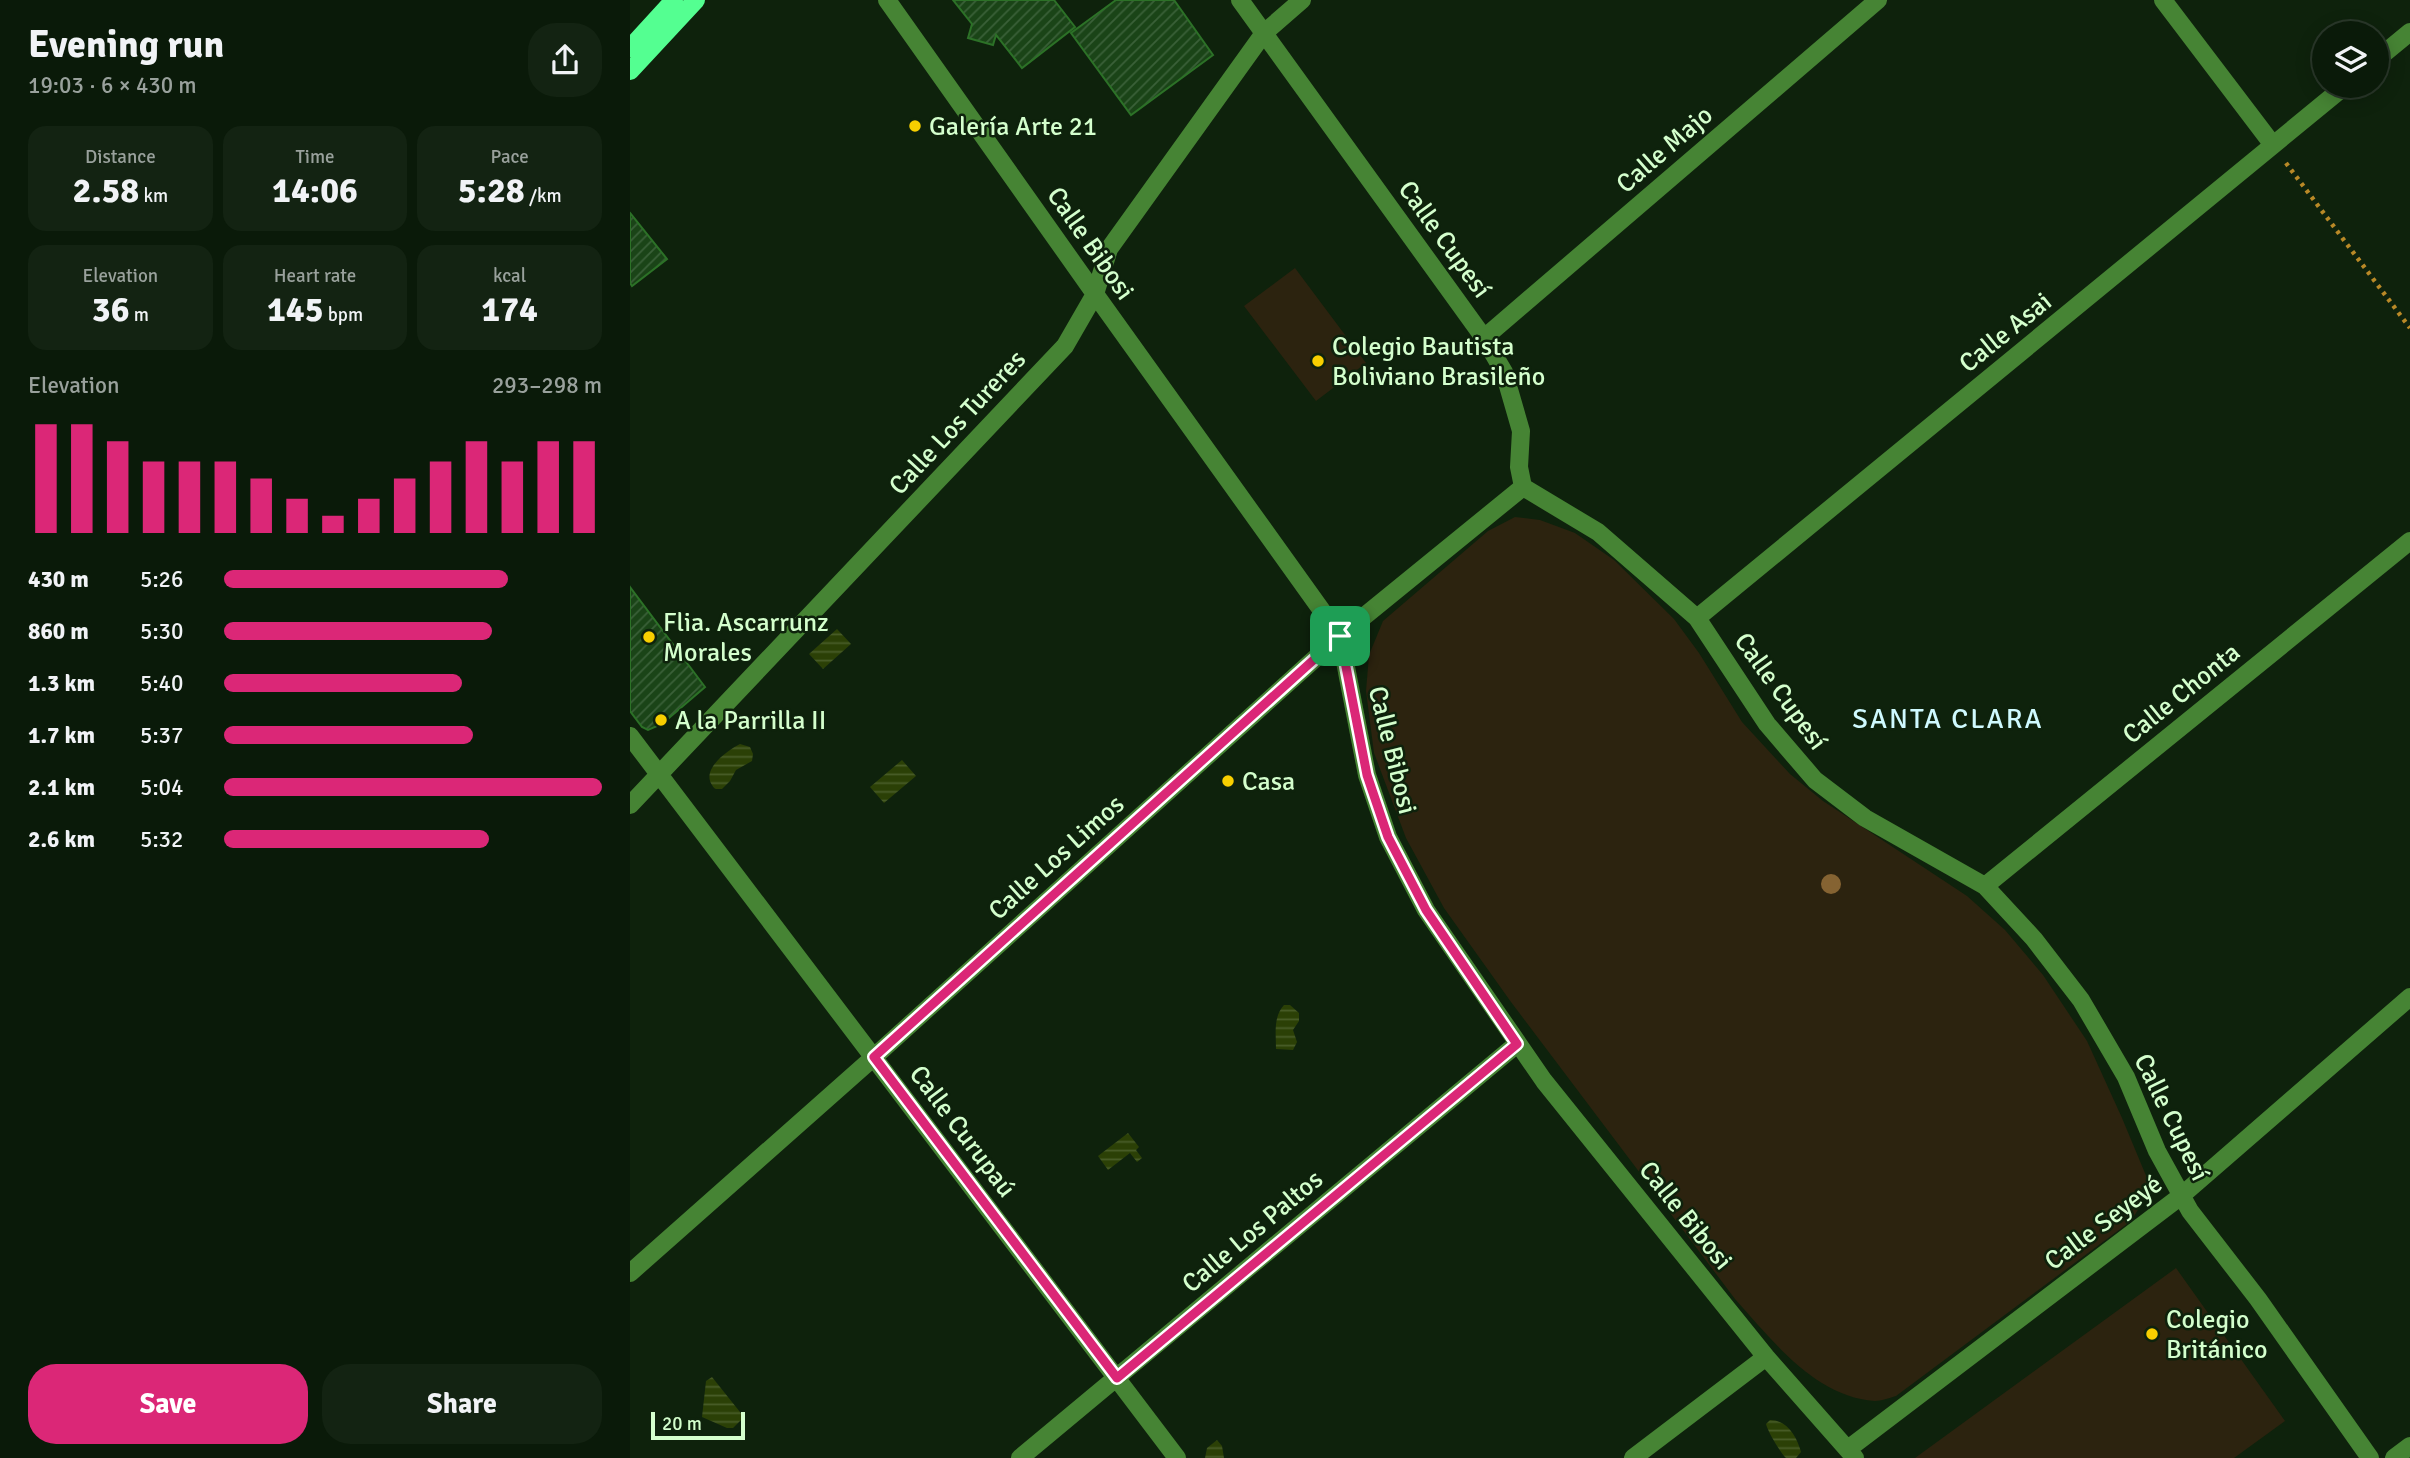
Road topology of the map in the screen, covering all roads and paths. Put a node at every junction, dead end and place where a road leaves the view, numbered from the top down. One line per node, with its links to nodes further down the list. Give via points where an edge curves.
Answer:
1 (674, 0): 10 (main road)
2 (696, 0): 12 (main road)
3 (887, 0): 15 (street, Calle Bibosi)
4 (1240, 0): 9 (street, Calle Cupesí)
5 (1302, 0): 9 (street, Calle Los Tureres)
6 (1878, 0): 17 (street, Calle Majo)
7 (2163, 0): 14 (street)
8 (2410, 32): 11 (street)
9 (1264, 33): 15 (street, Calle Los Tureres, via 1109,249); 17 (street, Calle Cupesí)
10 (630, 48)
11 (2389, 49)
12 (630, 71)
13 (2330, 98): 14 (street, Calle Asai)
14 (2273, 145): 16 (path); 20 (street, Calle Asai)
15 (1095, 294): 21 (street, Calle Bibosi); 23 (street, Calle Los Tureres, via 1065,346)
16 (2410, 328)
17 (1484, 338): 18 (street, Calle Cupesí, via 1504,372 1521,431)
18 (1523, 487): 20 (street, Calle Cupesí, via 1598,531); 21 (street, Calle Los Limos)
19 (2410, 541): 25 (street, Calle Chonta)
20 (1697, 618): 25 (street, Calle Cupesí, via 1767,724 1815,780 1865,818)
21 (1340, 636): 27 (street, Calle Bibosi, via 1367,775 1388,837 1426,910); 28 (street, Calle Los Limos)
22 (630, 736): 23 (street, Calle Curupaú)
23 (660, 774): 24 (street, Calle Los Tureres); 28 (street, Calle Curupaú)
24 (630, 805)
25 (1985, 886): 29 (street, Calle Cupesí, via 2081,1000 2126,1077)
26 (2410, 997): 29 (street, Calle Seyeyé)
27 (1517, 1044): 31 (street, Calle Bibosi); 32 (street, Calle Los Paltos)
28 (874, 1057): 30 (street, Calle Los Limos); 32 (street, Calle Curupaú)
29 (2181, 1196): 34 (street, Calle Seyeyé); 38 (street, Calle Cupesí)
30 (630, 1273)
31 (1766, 1357): 34 (street, Calle Bibosi); 37 (street)
32 (1117, 1378): 35 (street, Calle Los Paltos); 36 (street, Calle Curupaú)
33 (2410, 1446): 39 (street)
34 (1852, 1453)
35 (1020, 1458)
36 (1177, 1458)
37 (1633, 1458)
38 (2370, 1458)
39 (2394, 1458)

